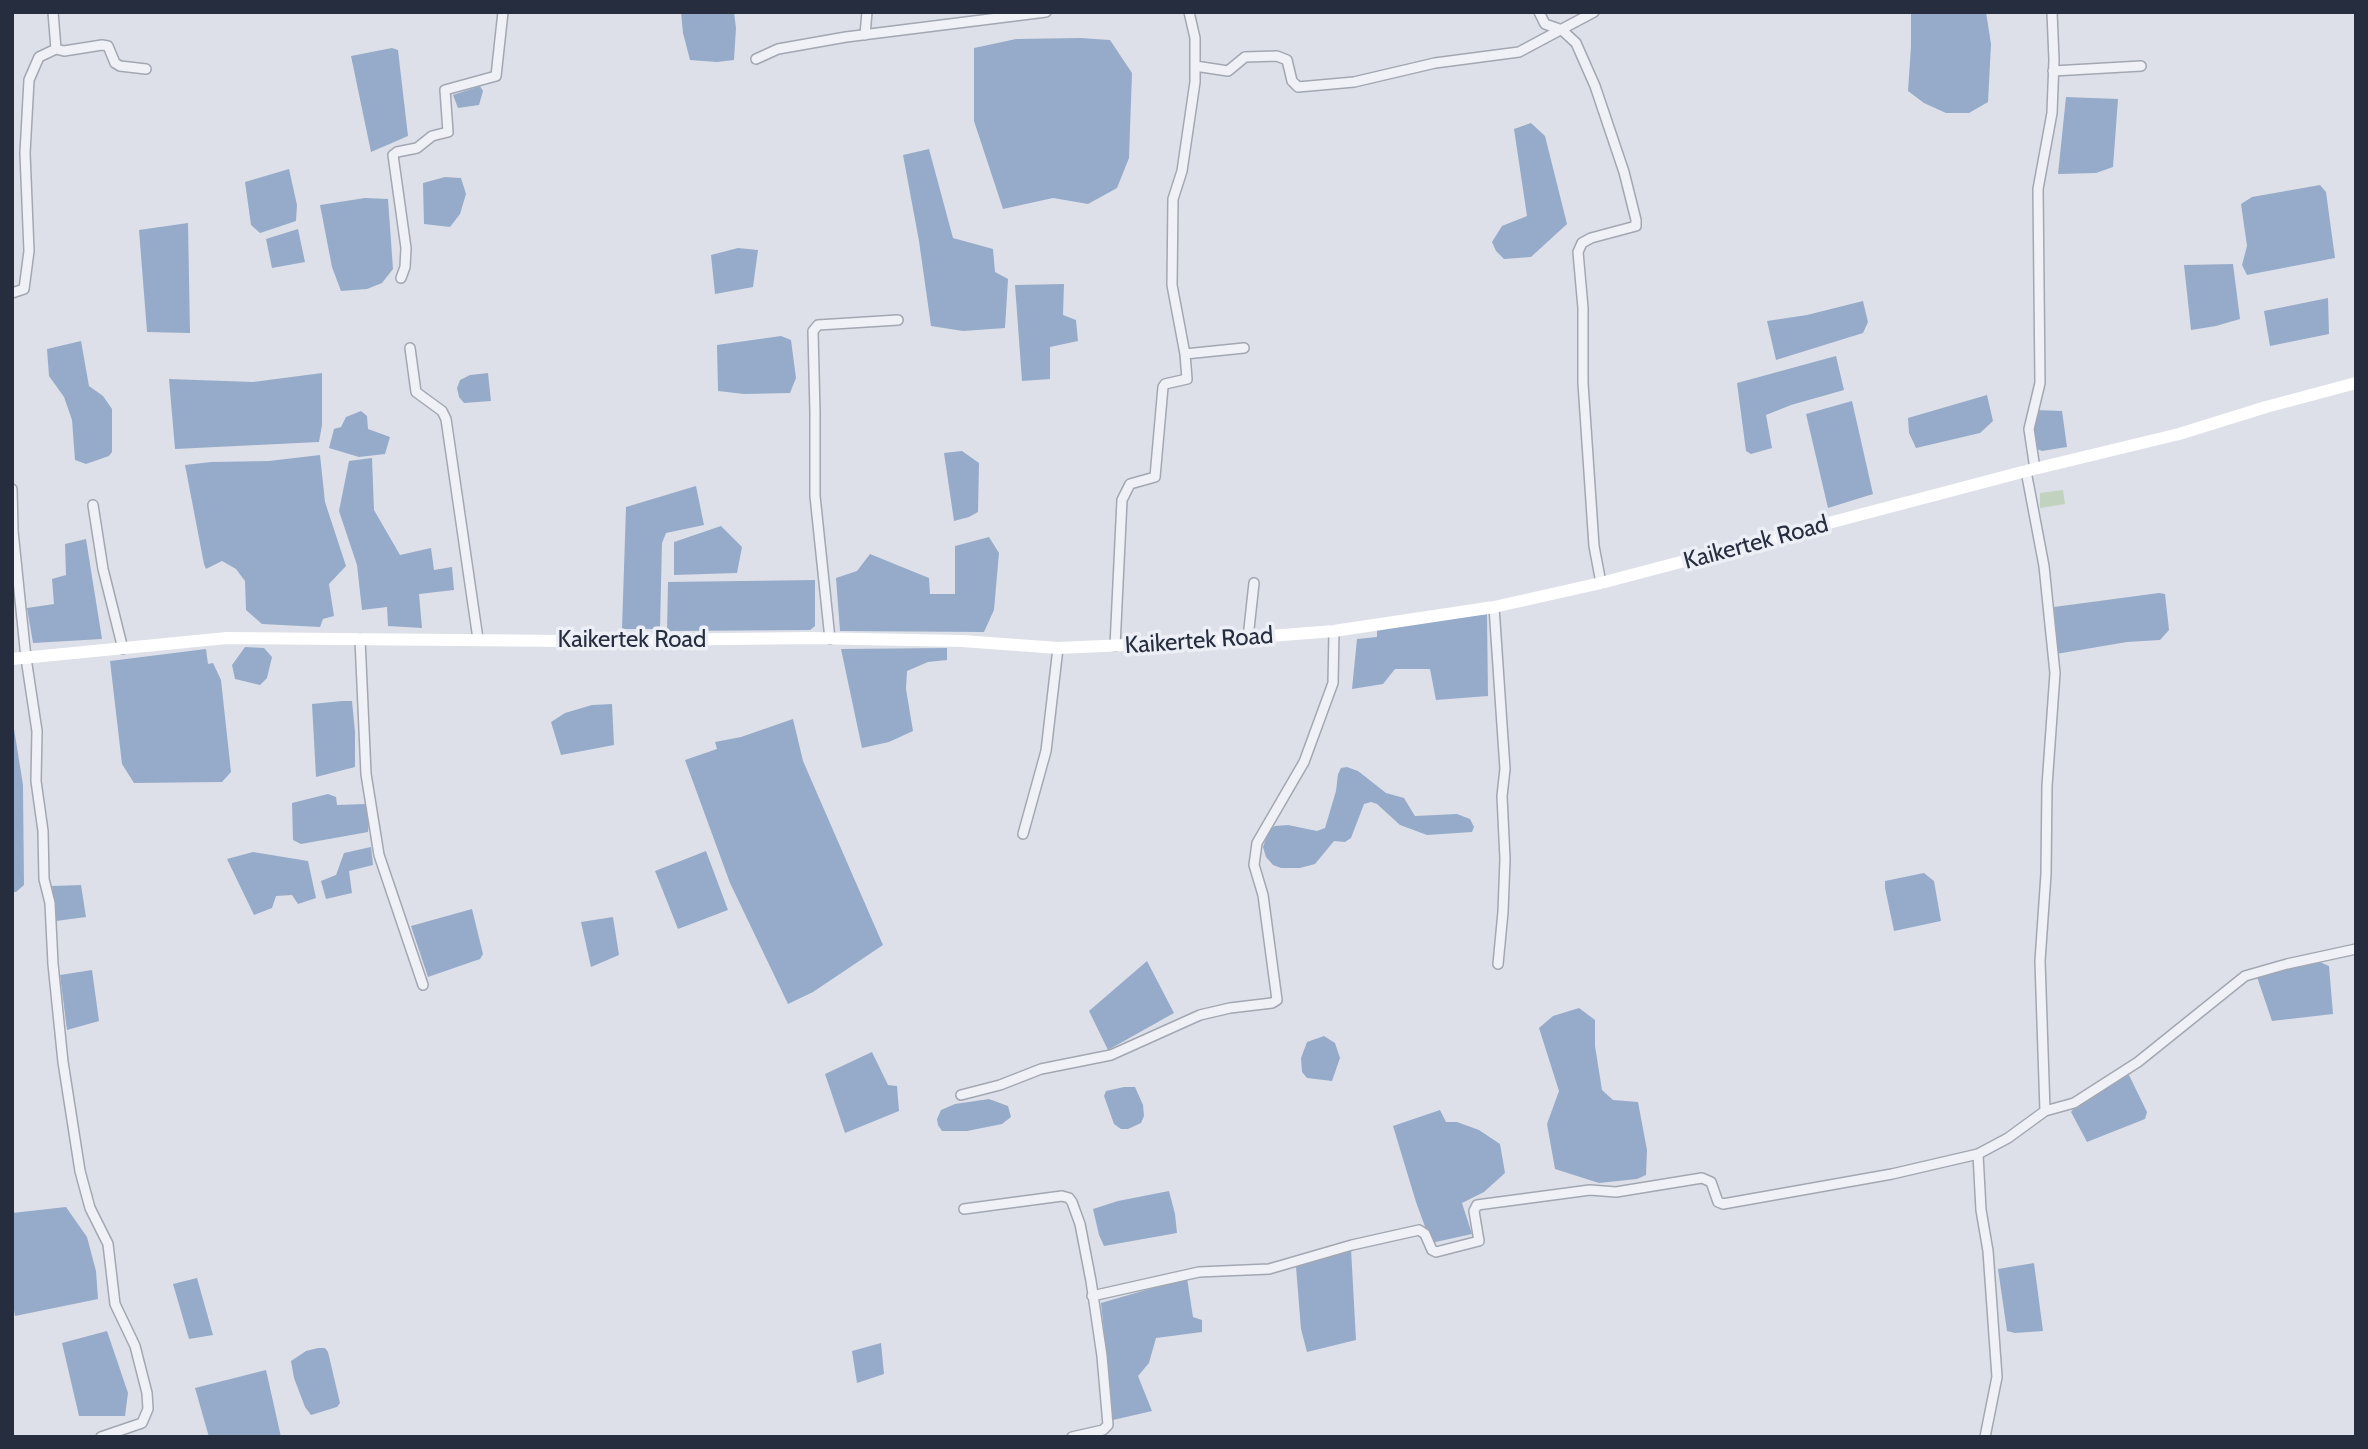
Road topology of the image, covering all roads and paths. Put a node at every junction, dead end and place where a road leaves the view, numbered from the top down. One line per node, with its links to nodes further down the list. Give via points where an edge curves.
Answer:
1 (53, 12): 11 (street)
2 (503, 12): 17 (street, via 496,76 445,90 448,132 393,155 407,248)
3 (867, 12): 10 (street)
4 (1046, 12): 10 (street)
5 (1189, 12): 13 (street)
6 (1539, 12): 9 (street, via 1545,23)
7 (1594, 12): 9 (street)
8 (2052, 12): 16 (street)
9 (1562, 30): 13 (street, via 1519,52 1435,63 1354,82 1298,87 1287,60 1277,56 1245,57 1228,71); 28 (street, via 1576,43 1595,86 1636,220 1636,226 1582,243 1578,253 1594,546)
10 (865, 35): 12 (street, via 778,49)
11 (56, 49): 15 (street, via 108,46 115,63); 18 (street, via 39,57 29,80 25,153 30,251 24,289)
12 (757, 59)
13 (1195, 66): 22 (street, via 1182,171 1173,200 1172,285)
14 (2141, 66): 16 (street)
15 (146, 69)
16 (2053, 71): 24 (street, via 2052,113 2038,189 2039,383 2029,429)
17 (401, 278)
18 (12, 293)
19 (898, 320): 34 (street, via 818,325 813,331 814,496)
20 (410, 348): 33 (street, via 416,392 446,419)
21 (1244, 348): 22 (street)
22 (1185, 354): 35 (street, via 1187,379 1163,387 1155,477 1130,484 1122,500)
23 (2356, 383): 24 (main road, Kaikertek Road, via 2179,434)
24 (2030, 470): 28 (main road, Kaikertek Road); 45 (street, via 2055,673 2040,961)
25 (12, 489): 38 (street)
26 (93, 505): 37 (street)
27 (1254, 583): 31 (street)
28 (1601, 583): 29 (main road, Kaikertek Road)
29 (1494, 607): 30 (main road, Kaikertek Road); 42 (street, via 1506,769)
30 (1334, 631): 31 (main road, Kaikertek Road); 44 (street, via 1333,683 1304,762 1257,844 1254,864 1263,895 1277,1000 1200,1015 1111,1055 1041,1069)
31 (1248, 638): 35 (main road, Kaikertek Road)
32 (360, 639): 33 (main road, Kaikertek Road); 37 (main road, Kaikertek Road, via 227,638); 43 (street, via 366,774 379,855)
33 (478, 639): 34 (main road, Kaikertek Road)
34 (830, 639): 36 (main road, Kaikertek Road)
35 (1115, 646): 36 (main road, Kaikertek Road)
36 (1058, 648): 40 (street, via 1045,751)
37 (123, 649): 38 (main road, Kaikertek Road)
38 (26, 658): 39 (main road, Kaikertek Road); 49 (street, via 37,731 36,781 52,964 80,1171 90,1208 108,1244 115,1304 135,1346 147,1393 148,1409 142,1423)
39 (12, 659)
40 (1023, 834)
41 (2356, 949): 45 (street, via 2245,976 2138,1062 2074,1103)
42 (1498, 964)
43 (423, 985)
44 (961, 1095)
45 (2045, 1111): 46 (street)
46 (1978, 1154): 48 (street, via 1723,1204 1711,1182 1702,1178 1616,1192 1590,1190 1477,1205 1479,1241 1436,1252 1419,1230 1269,1269 1199,1272); 51 (street, via 1997,1377)
47 (964, 1209): 48 (street, via 1069,1198 1080,1224)
48 (1092, 1296): 50 (street, via 1108,1425)
49 (101, 1437)
50 (1072, 1437)
51 (1985, 1437)

